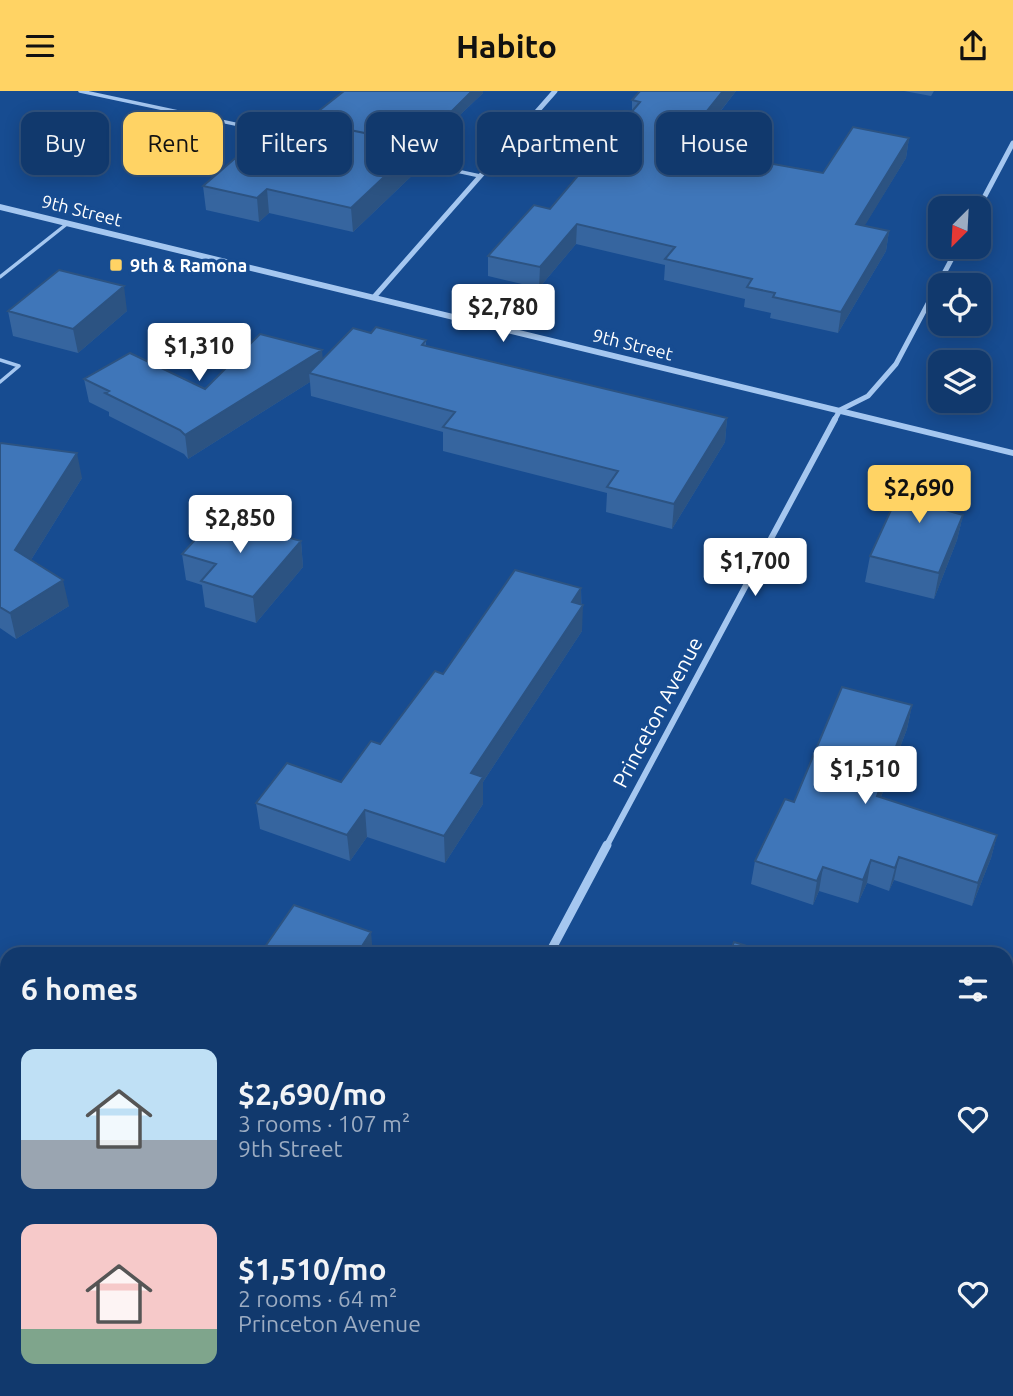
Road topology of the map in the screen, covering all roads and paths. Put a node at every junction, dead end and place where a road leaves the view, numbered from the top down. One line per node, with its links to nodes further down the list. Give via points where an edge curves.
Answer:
1 (80, 91): 3 (lane)
2 (555, 91): 6 (street)
3 (237, 125)
4 (1013, 145): 7 (street)
5 (463, 172): 6 (lane)
6 (480, 176): 12 (street)
7 (985, 196)
8 (0, 207): 9 (street, 9th Street)
9 (68, 223): 11 (lane); 12 (street, 9th Street)
10 (952, 259): 15 (street, via 896,364 868,395)
11 (0, 277)
12 (374, 297): 15 (street, 9th Street)
13 (0, 361): 14 (lane, via 19,366)
14 (0, 382)
15 (840, 410): 16 (street, 9th Street); 17 (street, Princeton Avenue)
16 (1013, 453)
17 (553, 947)

